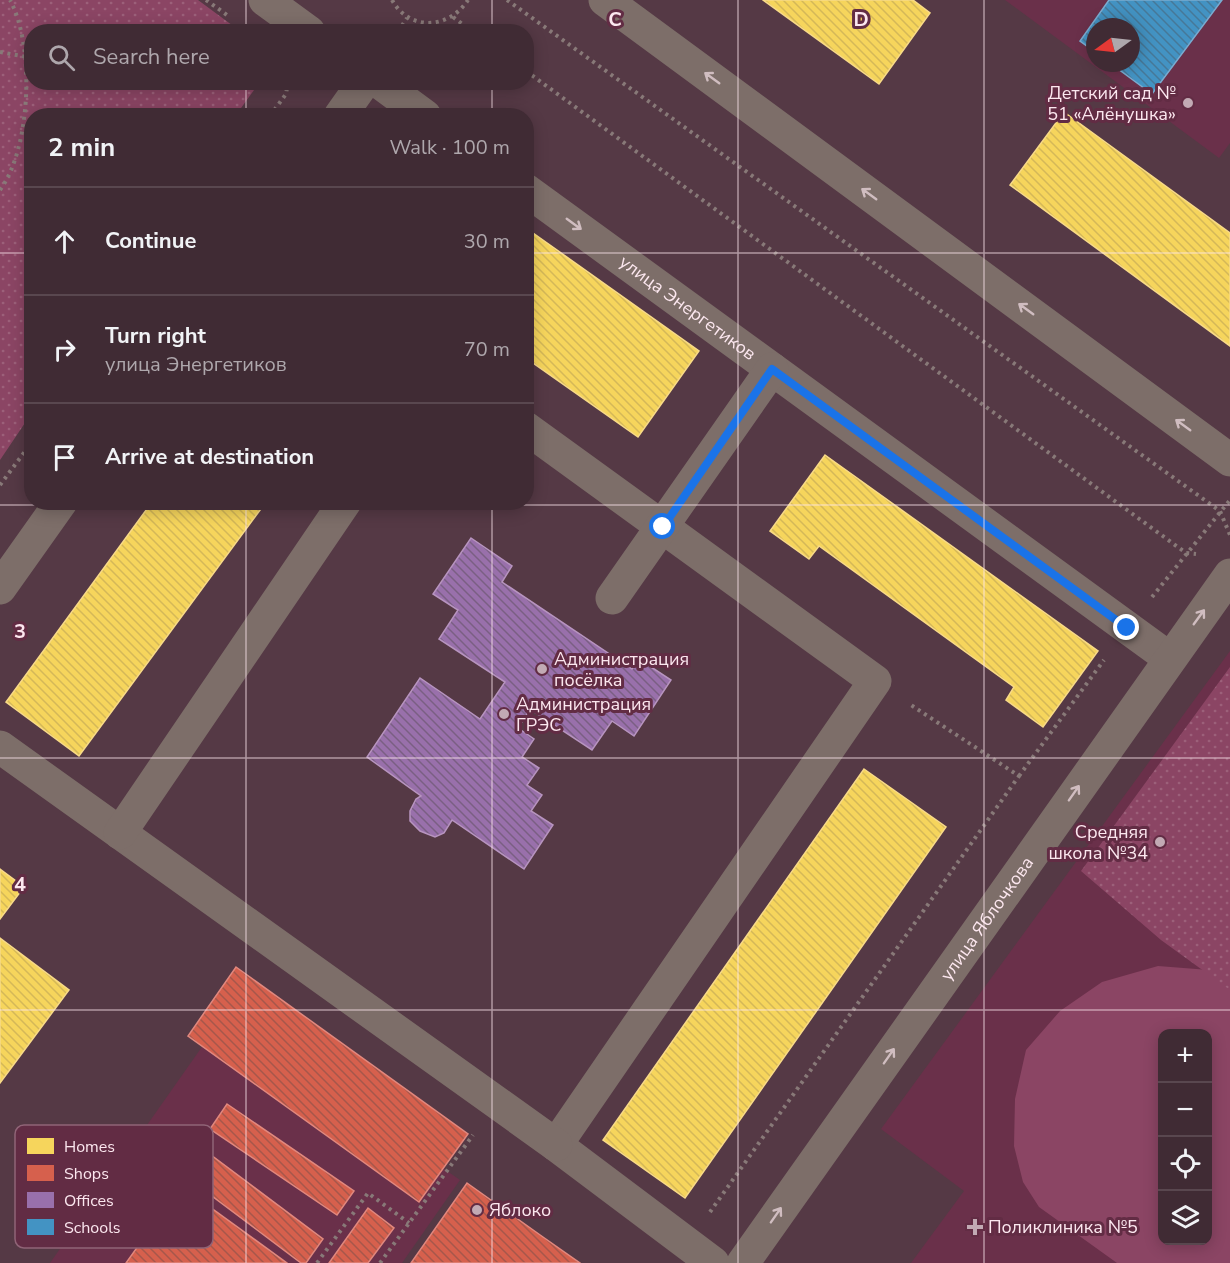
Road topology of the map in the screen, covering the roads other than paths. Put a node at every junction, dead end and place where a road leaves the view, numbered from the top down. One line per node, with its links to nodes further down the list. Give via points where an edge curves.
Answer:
1 (265, 0): 3 (street)
2 (605, 0): 11 (street, one-way to 2)
3 (298, 24)
4 (358, 90): 6 (street)
5 (390, 90): 7 (street)
6 (346, 108)
7 (413, 108)
8 (534, 196): 9 (street, улица Энергетиков, one-way to 9)
9 (772, 369): 14 (street); 18 (street, улица Энергетиков)
10 (534, 434): 14 (street)
11 (1230, 460)
12 (56, 510): 16 (street)
13 (340, 510): 20 (street)
14 (663, 527): 17 (street); 21 (street, via 875,681)
15 (1230, 575): 18 (street, улица Яблочкова, one-way to 15)
16 (0, 588)
17 (612, 598)
18 (1169, 658): 23 (street, улица Яблочкова, one-way to 18)
19 (0, 747): 20 (street)
20 (120, 832): 21 (street)
21 (556, 1145): 22 (street)
22 (701, 1253)
23 (743, 1263)

